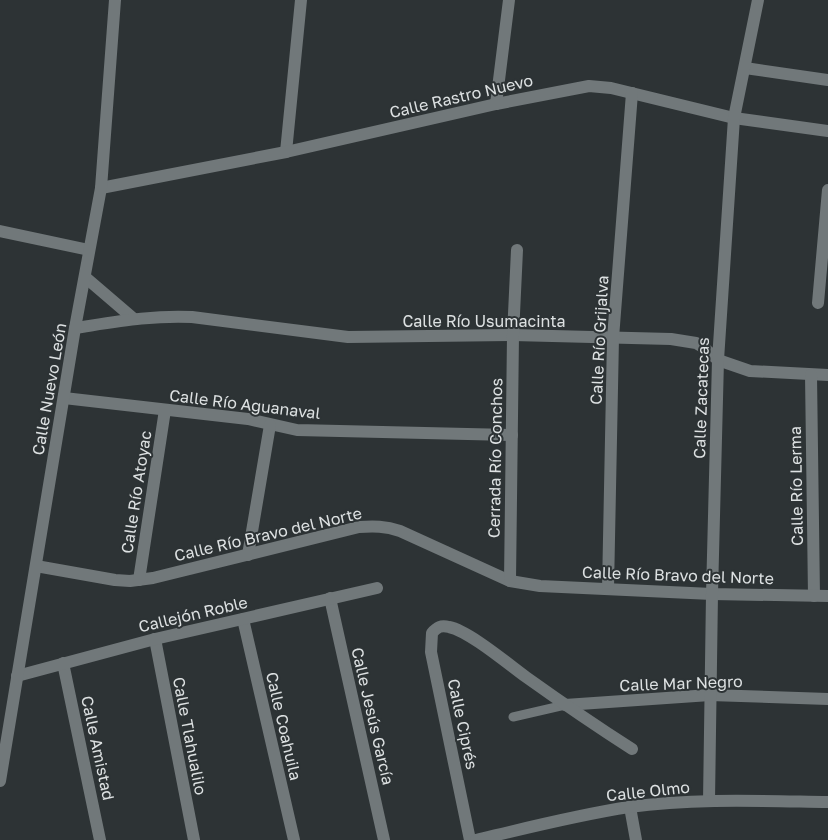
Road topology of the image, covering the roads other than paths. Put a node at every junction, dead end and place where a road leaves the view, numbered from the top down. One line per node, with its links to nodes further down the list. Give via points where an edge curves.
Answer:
1 (115, 0): 12 (street, Calle Nuevo León)
2 (300, 0): 11 (street)
3 (509, 0): 8 (street)
4 (758, 0): 5 (street, Calle Zacatecas)
5 (745, 68): 6 (street); 9 (street, Calle Zacatecas)
6 (828, 80)
7 (632, 93): 8 (street, Calle Rastro Nuevo, via 589,86); 9 (street, Calle Rastro Nuevo); 22 (street, Calle Río Grijalva)
8 (496, 104): 11 (street, Calle Rastro Nuevo)
9 (734, 118): 10 (street, Calle Rastro Nuevo); 23 (street, Calle Zacatecas)
10 (828, 131)
11 (286, 152): 12 (street, Calle Rastro Nuevo)
12 (101, 188): 15 (street, Calle Nuevo León)
13 (828, 190): 18 (street)
14 (0, 231): 15 (street)
15 (89, 250): 17 (street, Calle Nuevo León)
16 (517, 250): 21 (street, Cerrada Río Conchos)
17 (85, 277): 19 (street); 20 (street, Calle Nuevo León)
18 (818, 303)
19 (134, 320): 20 (street, Calle Río Usumacinta); 21 (street, Calle Río Usumacinta, via 192,317 348,337)
20 (76, 328): 26 (street, Calle Nuevo León)
21 (513, 335): 22 (street, Calle Río Usumacinta); 29 (street, Cerrada Río Conchos)
22 (613, 338): 23 (street, Calle Río Usumacinta, via 696,343); 35 (street, Calle Río Grijalva)
23 (718, 360): 24 (street, Calle Río Usumacinta, via 750,371); 36 (street, Calle Zacatecas)
24 (811, 375): 25 (street, Calle Río Usumacinta); 37 (street, Calle Río Lerma)
25 (828, 375)
26 (64, 398): 27 (street, Calle Río Aguanaval); 31 (street, Calle Nuevo León)
27 (165, 410): 28 (street, Calle Río Aguanaval, via 248,419); 32 (street, Calle Río Atoyac)
28 (270, 425): 29 (street, Calle Río Aguanaval, via 297,430); 30 (street)
29 (512, 435): 33 (street, Cerrada Río Conchos)
30 (248, 555): 32 (street, Calle Río Bravo del Norte); 33 (street, Calle Río Bravo del Norte, via 378,525 400,531)
31 (36, 566): 32 (street, Calle Río Bravo del Norte, via 115,580); 43 (street, Calle Nuevo León)
32 (139, 580)
33 (510, 581): 35 (street, Calle Río Bravo del Norte, via 540,586)
34 (377, 588): 39 (street, Callejón Roble)
35 (608, 589): 36 (street, Calle Río Bravo del Norte)
36 (712, 594): 37 (street, Calle Río Bravo del Norte); 44 (street, Calle Zacatecas)
37 (814, 596): 38 (street, Calle Río Bravo del Norte)
38 (828, 596)
39 (330, 598): 40 (street, Callejón Roble); 56 (street, Calle Jesús García)
40 (243, 619): 41 (street, Callejón Roble); 55 (street, Calle Coahuila)
41 (155, 638): 42 (street, Callejón Roble); 54 (street, Calle Tlahualilo)
42 (63, 663): 43 (street, Callejón Roble); 53 (street, Calle Amistad)
43 (17, 676): 49 (street, Calle Nuevo León)
44 (710, 695): 45 (street, Calle Mar Negro); 46 (street, Calle Mar Negro); 50 (street, Calle Zacatecas)
45 (827, 701)
46 (566, 705): 47 (lane); 48 (street); 57 (street, Calle Ciprés, via 457,630 441,626 432,633 431,652)
47 (513, 717)
48 (632, 749)
49 (0, 781)
50 (709, 801): 51 (street, Calle Olmo); 52 (street, Calle Olmo)
51 (828, 802)
52 (630, 807): 58 (street, Calle Olmo); 59 (street)
53 (100, 840)
54 (194, 840)
55 (294, 840)
56 (384, 840)
57 (470, 840)
58 (476, 840)
59 (636, 840)

